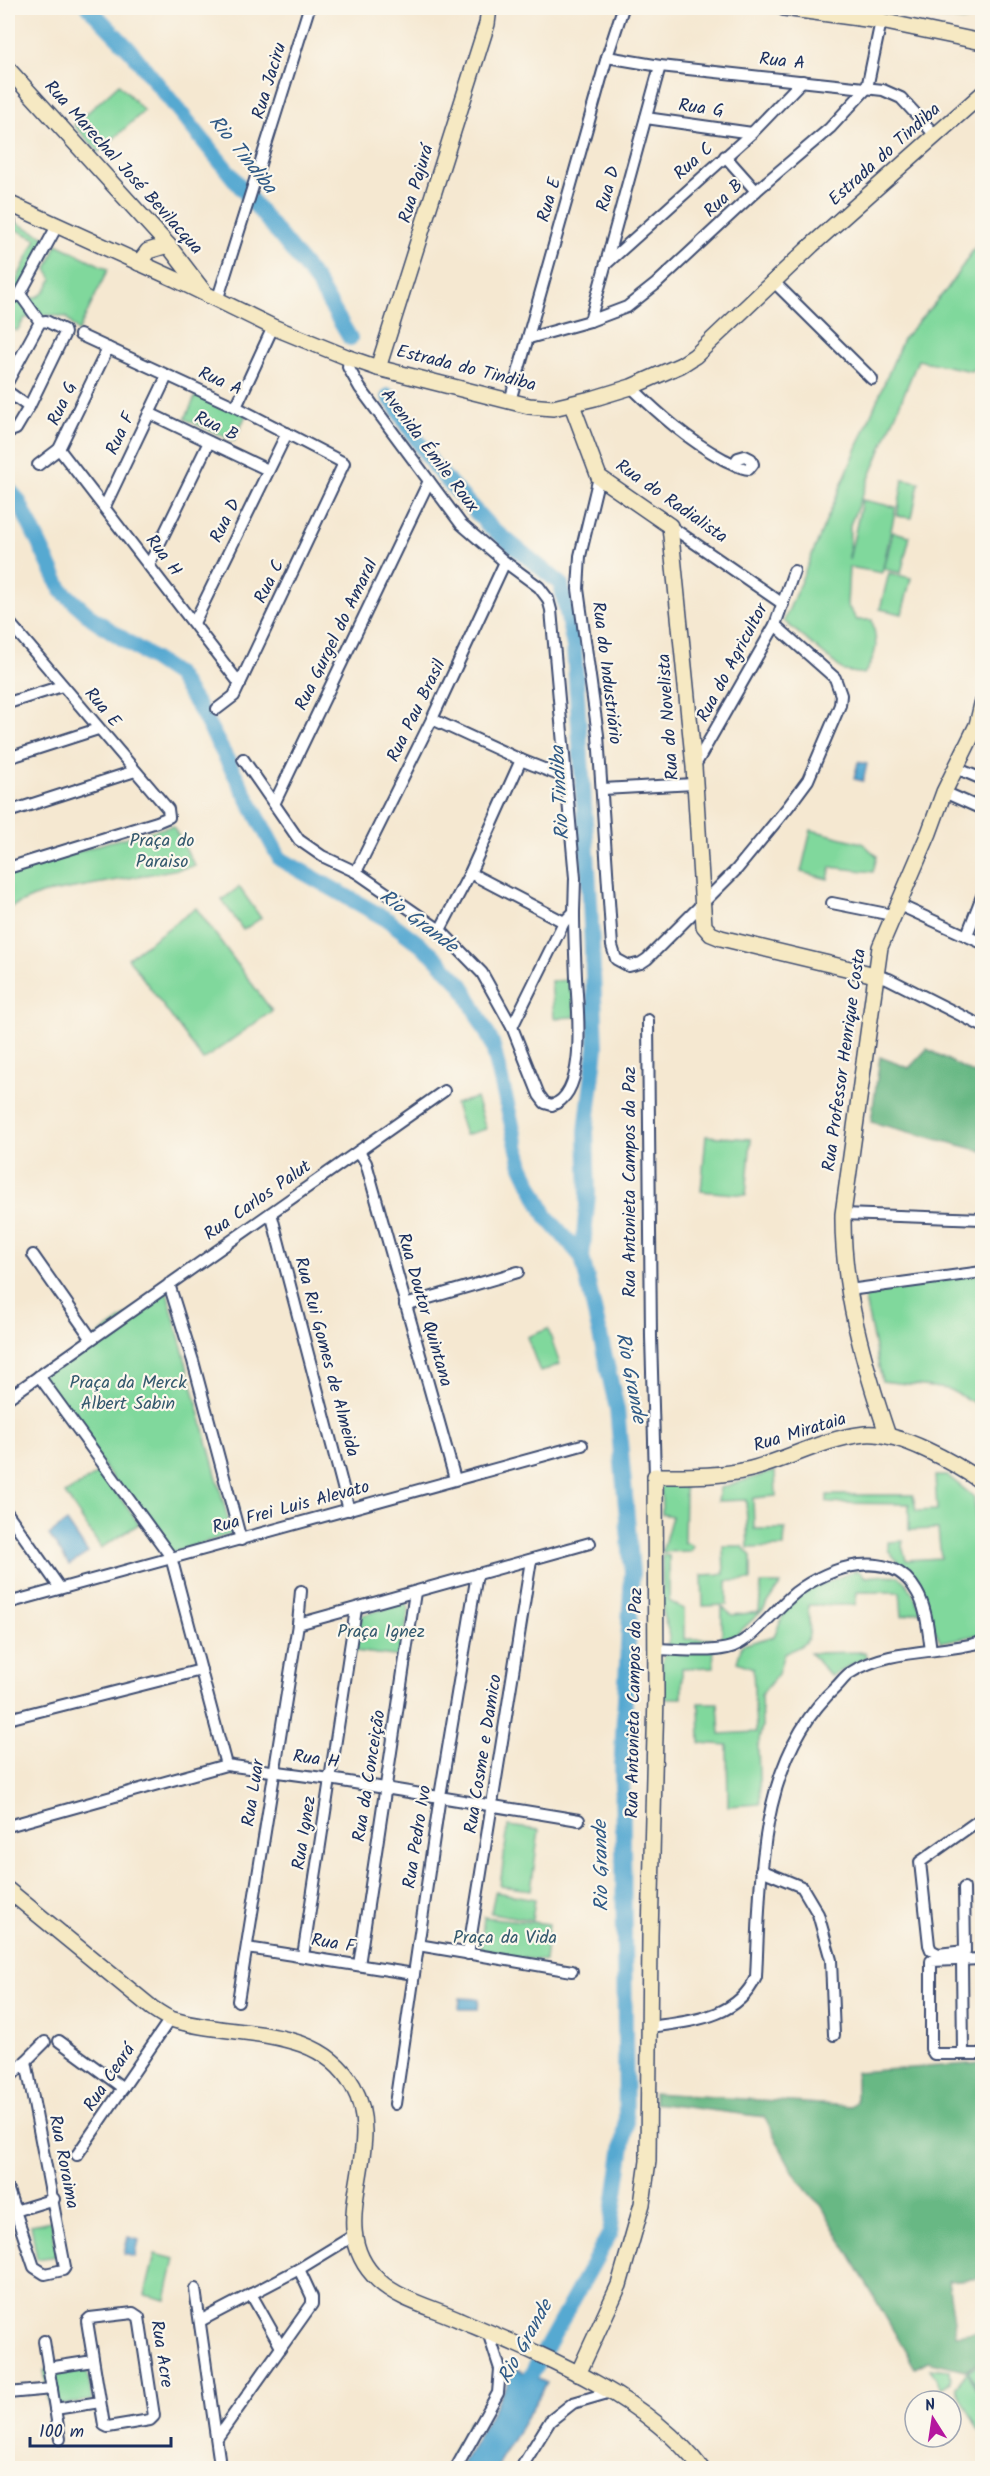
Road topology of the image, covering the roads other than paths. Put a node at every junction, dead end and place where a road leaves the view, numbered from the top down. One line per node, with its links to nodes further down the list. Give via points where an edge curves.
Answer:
1 (309, 8): 27 (street, Rua Jaciru, via 252,193)
2 (623, 8): 7 (street, Rua E)
3 (784, 8): 5 (street)
4 (488, 9): 36 (street, Rua Pajurá, via 455,129)
5 (881, 21): 6 (street); 11 (street)
6 (982, 42)
7 (606, 57): 8 (street, Rua A); 33 (street, Rua E)
8 (660, 66): 10 (street, Rua A); 13 (street, Rua D)
9 (8, 69): 20 (street, Rua Marechal José Bevilacqua)
10 (802, 81): 11 (street, Rua A); 14 (street, Rua C)
11 (867, 88): 15 (street, Rua A, via 901,98); 17 (street, Rua B, via 830,128)
12 (982, 94): 15 (street, Estrada do Tindiba)
13 (646, 118): 14 (street, Rua G); 23 (street, Rua D)
14 (752, 133): 16 (street, Rua C)
15 (936, 136): 25 (street, Estrada do Tindiba)
16 (725, 156): 17 (street); 23 (street, Rua C)
17 (756, 191): 29 (street, Rua B, via 642,296 627,307)
18 (8, 203): 19 (street, Estrada do Tindiba)
19 (57, 226): 22 (street, Estrada do Tindiba); 26 (street)
20 (168, 244): 21 (street, Rua Marechal José Bevilacqua); 22 (street, via 148,251)
21 (178, 257): 24 (street); 27 (street, Rua Marechal José Bevilacqua)
22 (139, 263): 24 (street, Estrada do Tindiba)
23 (606, 264): 29 (street, Rua D)
24 (175, 279): 27 (street, Estrada do Tindiba)
25 (774, 282): 38 (street); 40 (street, Estrada do Tindiba, via 695,356)
26 (20, 294): 28 (street); 30 (street)
27 (212, 298): 31 (street, Estrada do Tindiba)
28 (8, 300)
29 (590, 321): 33 (street, Rua B)
30 (40, 322): 39 (street); 44 (street, via 46,321 65,333)
31 (273, 327): 35 (street, Estrada do Tindiba); 45 (street)
32 (80, 334): 34 (street, Rua A)
33 (529, 338): 42 (street, Rua E)
34 (108, 348): 37 (street, Rua A); 50 (street, Rua G)
35 (349, 358): 36 (street, Estrada do Tindiba); 56 (street, Avenida Émile Roux, via 348,367 360,388)
36 (378, 368): 42 (street, Estrada do Tindiba)
37 (167, 376): 45 (street, Rua A); 46 (street, Rua F)
38 (872, 379)
39 (8, 381)
40 (631, 387): 43 (street, Estrada do Tindiba); 52 (street, via 684,435)
41 (8, 392): 44 (street)
42 (510, 401): 43 (street, Estrada do Tindiba, via 547,408)
43 (572, 405): 55 (street, Rua do Radialista)
44 (29, 407): 47 (street, via 16,429)
45 (236, 407): 48 (street, Rua A)
46 (149, 413): 49 (street, Rua B); 57 (street, Rua F)
47 (8, 429)
48 (287, 433): 51 (street, Rua A); 54 (street, Rua D)
49 (209, 442): 54 (street, Rua B); 60 (street)
50 (59, 449): 53 (street, Rua G); 57 (street, Rua H)
51 (344, 463): 66 (street, Rua C)
52 (734, 464)
53 (38, 465)
54 (268, 470): 64 (street, Rua D)
55 (599, 477): 58 (street, Rua do Radialista); 82 (street, Rua do Industriário, via 580,556 578,589)
56 (429, 481): 59 (street, Avenida Émile Roux, via 461,524); 84 (street, Rua Gurgel do Amaral)
57 (105, 506): 60 (street, Rua H)
58 (670, 526): 62 (street, Rua do Radialista); 76 (street, Rua do Novelista)
59 (505, 562): 71 (street, Rua Pau Brasil); 79 (street, Avenida Émile Roux, via 539,587 548,599)
60 (149, 565): 64 (street, Rua H)
61 (794, 571): 62 (street, Rua do Agricultor)
62 (783, 604): 65 (street, Rua do Agricultor)
63 (8, 621): 67 (street, Rua E)
64 (194, 623): 66 (street, Rua H)
65 (775, 625): 76 (street, Rua do Agricultor); 92 (street, via 835,678 840,705 808,780)
66 (240, 684): 70 (street, Rua C, via 234,696)
67 (62, 686): 68 (street); 72 (street, Rua E)
68 (8, 703)
69 (982, 704): 77 (street, Rua Professor Henrique Costa, via 977,725)
70 (217, 709)
71 (432, 719): 75 (street); 88 (street, Rua Pau Brasil)
72 (98, 729): 73 (street); 78 (street, Rua E)
73 (8, 758)
74 (243, 759): 84 (street)
75 (521, 760): 79 (street); 89 (street)
76 (694, 767): 81 (street, Rua do Novelista)
77 (956, 768): 80 (street); 83 (street, Rua Professor Henrique Costa)
78 (135, 771): 86 (street); 87 (street, Rua E, via 168,809 169,817)
79 (564, 777): 94 (street, Avenida Émile Roux)
80 (982, 779)
81 (694, 784): 82 (street); 92 (street, Rua do Novelista)
82 (603, 789): 92 (street, Rua do Industriário, via 612,946 616,958 629,966 647,959)
83 (944, 792): 85 (street); 93 (street, Rua Professor Henrique Costa)
84 (275, 802): 88 (street, via 299,840)
85 (982, 809)
86 (8, 812)
87 (8, 868)
88 (357, 872): 96 (street)
89 (470, 873): 95 (street); 96 (street)
90 (982, 896): 97 (street)
91 (832, 903): 93 (street)
92 (703, 905): 99 (street, Rua do Novelista, via 704,926 711,934)
93 (895, 909): 97 (street); 99 (street, Rua Professor Henrique Costa, via 880,947)
94 (574, 912): 95 (street); 102 (street, Avenida Émile Roux, via 579,1044 571,1085 557,1104 545,1103 539,1095)
95 (564, 922): 102 (street)
96 (440, 930): 102 (street, via 482,974)
97 (967, 935): 98 (street)
98 (982, 943)
99 (875, 975): 101 (street); 106 (street, Rua Professor Henrique Costa)
100 (648, 1020): 119 (street, Rua Antonieta Campos da Paz)
101 (982, 1026)
102 (512, 1027)
103 (444, 1091): 104 (street, Rua Carlos Palut)
104 (359, 1151): 105 (street, Rua Carlos Palut); 113 (street, Rua Doutor Quintana, via 366,1163)
105 (271, 1213): 111 (street, Rua Carlos Palut); 122 (street, Rua Rui Gomes de Almeida)
106 (843, 1214): 107 (street); 112 (street, Rua Professor Henrique Costa)
107 (982, 1219)
108 (33, 1255): 114 (street)
109 (518, 1272): 113 (street)
110 (982, 1272): 112 (street)
111 (169, 1284): 114 (street, Rua Carlos Palut); 124 (street)
112 (849, 1290): 117 (street, Rua Professor Henrique Costa)
113 (405, 1305): 120 (street, Rua Doutor Quintana)
114 (91, 1338): 115 (street, Rua Carlos Palut)
115 (39, 1376): 116 (street, Rua Carlos Palut); 126 (street)
116 (8, 1398)
117 (888, 1436): 119 (street, Rua Mirataia, via 851,1436 734,1473); 121 (street, Rua Mirataia, via 931,1453)
118 (582, 1446): 120 (street, Rua Frei Luis Alevato)
119 (655, 1476): 136 (street, Rua Antonieta Campos da Paz)
120 (455, 1479): 122 (street, Rua Frei Luis Alevato)
121 (982, 1482)
122 (349, 1510): 124 (street, Rua Frei Luis Alevato)
123 (8, 1514): 129 (street)
124 (241, 1540): 126 (street, Rua Frei Luis Alevato)
125 (590, 1543): 127 (street)
126 (171, 1557): 129 (street, Rua Frei Luis Alevato); 138 (street)
127 (531, 1560): 128 (street); 145 (street, Rua Cosme e Damico)
128 (477, 1574): 131 (street); 144 (street, Rua Pedro Ivo)
129 (60, 1588): 132 (street, Rua Frei Luis Alevato)
130 (301, 1591): 134 (street, Rua Luar)
131 (415, 1592): 133 (street); 143 (street, Rua da Conceição)
132 (8, 1603)
133 (356, 1609): 134 (street); 142 (street, Rua Ignez)
134 (298, 1624): 141 (street, Rua Luar)
135 (982, 1642): 137 (street)
136 (656, 1649): 137 (street, via 722,1649 737,1645 818,1577 848,1567 883,1565 917,1592); 163 (street, Rua Antonieta Campos da Paz)
137 (931, 1650): 149 (street, via 903,1654 849,1674 815,1708 790,1752 774,1796)
138 (201, 1670): 139 (street); 140 (street)
139 (8, 1719)
140 (226, 1765): 141 (street, Rua H); 148 (street)
141 (274, 1771): 142 (street, Rua H); 153 (street, Rua Luar)
142 (330, 1779): 143 (street, Rua H); 155 (street, Rua Ignez)
143 (384, 1787): 144 (street, Rua H); 158 (street, Rua da Conceição)
144 (440, 1796): 145 (street, Rua H); 152 (street, Rua Pedro Ivo)
145 (491, 1806): 147 (street, Rua H); 154 (street, Rua Cosme e Damico)
146 (982, 1818): 150 (street, via 920,1862 929,1946 938,1954 965,1951)
147 (579, 1820)
148 (8, 1826)
149 (761, 1870): 163 (street, via 756,1977 751,1988 735,2004 714,2015); 164 (street, via 802,1887 818,1914 831,1960)
150 (964, 1888)
151 (8, 1890): 162 (street)
152 (418, 1945): 154 (street); 160 (street, Rua Pedro Ivo)
153 (247, 1948): 155 (street, Rua F); 161 (street, Rua Luar)
154 (468, 1954): 159 (street)
155 (303, 1956): 158 (street, Rua F)
156 (982, 1959): 157 (street)
157 (962, 1960): 167 (street); 167 (street, via 931,1961 931,2049 934,2054)
158 (359, 1965): 160 (street, Rua F)
159 (572, 1971)
160 (414, 1974): 172 (street, Rua Pedro Ivo)
161 (238, 2001)
162 (170, 2019): 171 (street, Rua Ceará); 177 (street, via 301,2044 331,2060 347,2077 358,2096 365,2127)
163 (650, 2027): 187 (street, Rua Antonieta Campos da Paz, via 648,2161 642,2204 619,2285)
164 (834, 2035)
165 (59, 2041): 171 (street)
166 (45, 2042): 169 (street)
167 (963, 2054): 168 (street)
168 (982, 2054)
169 (26, 2061): 170 (street); 175 (street, Rua Roraima)
170 (8, 2079)
171 (123, 2088): 173 (street, Rua Ceará)
172 (394, 2104)
173 (77, 2155)
174 (8, 2190): 176 (street)
175 (54, 2199): 176 (street); 176 (street, Rua Roraima, via 65,2267 45,2274 34,2267)
176 (12, 2207)
177 (353, 2236): 178 (street); 182 (street, via 367,2267 379,2281)
178 (299, 2269): 180 (street); 184 (street, via 312,2304)
179 (195, 2289): 181 (street)
180 (251, 2294): 181 (street); 184 (street)
181 (200, 2321): 193 (street)
182 (488, 2332): 187 (street); 196 (street, via 500,2369 498,2393)
183 (44, 2341): 186 (street)
184 (281, 2347): 193 (street)
185 (93, 2361): 186 (street); 191 (street, Rua Acre); 191 (street, Rua Acre, via 87,2320 136,2313 154,2418 108,2427 104,2425)
186 (48, 2368): 188 (street)
187 (575, 2373): 189 (street)
188 (52, 2389): 190 (street); 192 (street)
189 (611, 2392): 197 (street, via 573,2403 550,2421); 198 (street, via 675,2438)
190 (8, 2393)
191 (100, 2402): 192 (street)
192 (55, 2409): 194 (street)
193 (217, 2438): 195 (street)
194 (60, 2439)
195 (219, 2458)
196 (456, 2469)
197 (521, 2469)
198 (701, 2469)

